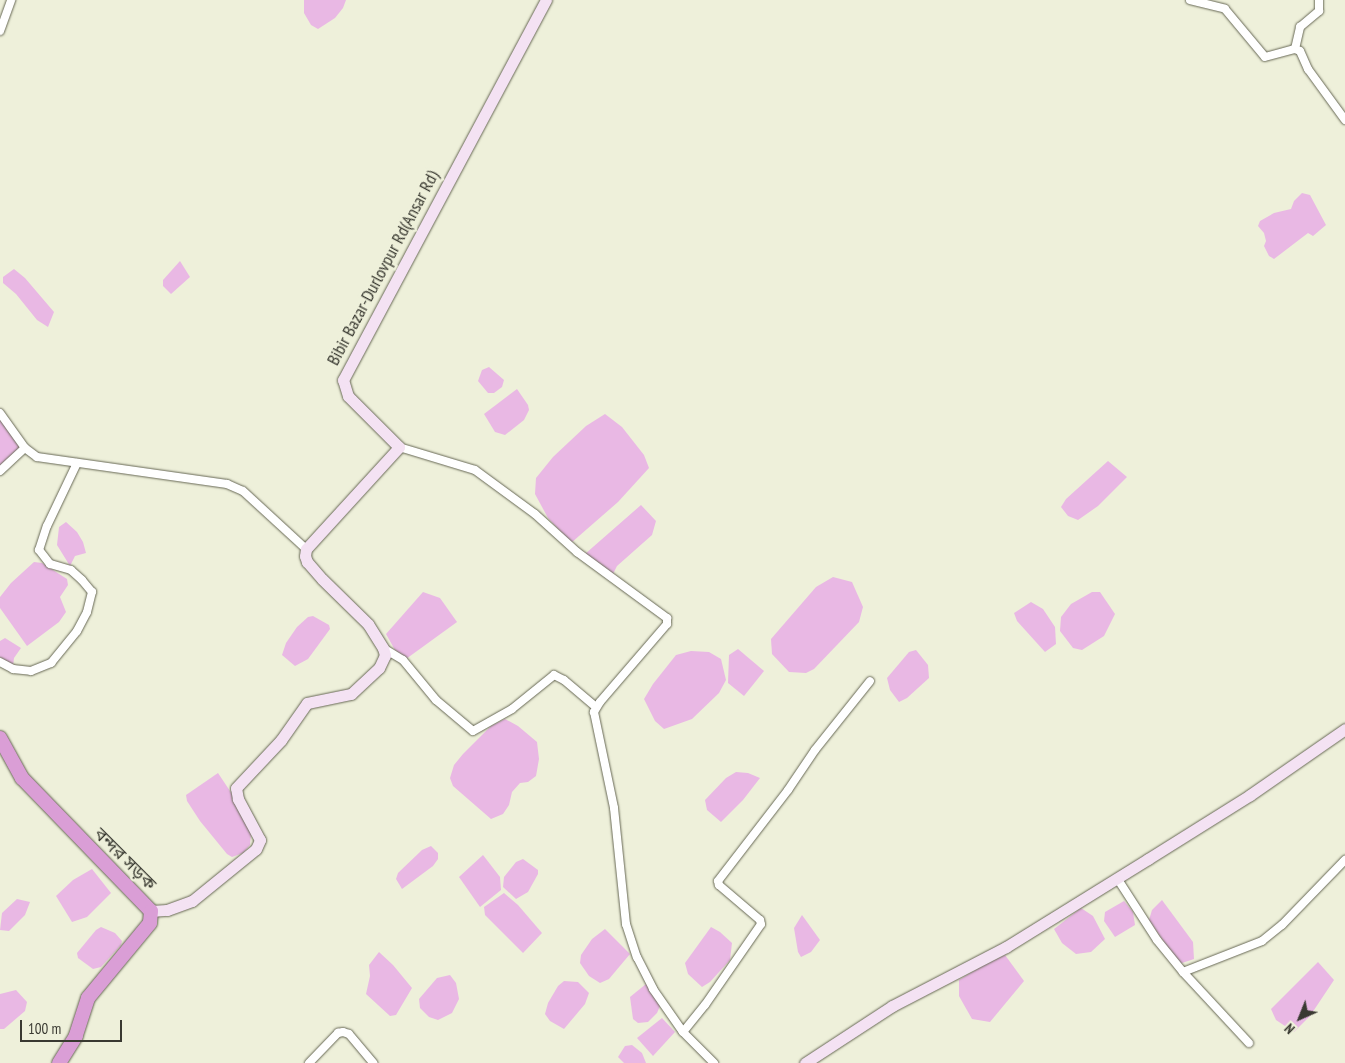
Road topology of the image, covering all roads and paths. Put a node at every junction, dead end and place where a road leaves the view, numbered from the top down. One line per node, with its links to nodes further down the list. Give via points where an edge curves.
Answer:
1 (11, 0): 5 (street)
2 (546, 0): 9 (street, Bibir Bazar-Durlovpur Rd(Ansar Rd), via 343,380 348,396)
3 (1190, 0): 6 (street, via 1225,9 1265,57)
4 (1319, 0): 6 (street, via 1319,12 1300,27)
5 (0, 31)
6 (1295, 49): 7 (street, via 1300,51 1308,69)
7 (1345, 120)
8 (0, 413): 10 (street)
9 (399, 447): 13 (street); 17 (street, via 476,470 536,514 584,558 667,618 667,624)
10 (25, 448): 11 (street, via 37,457); 12 (street)
11 (77, 463): 13 (street, via 228,484 243,491); 15 (street, via 47,526 40,550 50,564 70,570 92,592 87,612 78,631 51,663 31,671 13,669)
12 (0, 470)
13 (306, 549): 14 (street, via 307,562 368,624)
14 (383, 648): 17 (street, via 403,660 436,700 473,731 512,709 554,675); 22 (street, via 385,655 379,668 351,694 307,703 280,740 236,788 238,799 260,840 256,849 192,901 167,910)
15 (0, 662)
16 (870, 681): 24 (street, via 718,880 719,885 761,924)
17 (596, 707): 24 (street, via 595,718 614,808 626,924 637,957 653,989)
18 (1345, 729): 21 (street, via 1250,795)
19 (0, 738): 22 (highway, বন্দর সড়ক, via 22,778)
20 (1345, 860): 23 (street, via 1282,925 1262,941)
21 (1117, 878): 23 (street, via 1157,940); 30 (street, via 1006,946 892,1006)
22 (151, 911): 26 (highway, বন্দর সড়ক, via 150,923 88,998 76,1036)
23 (1183, 972): 25 (street)
24 (683, 1032): 29 (street)
25 (1249, 1043)
26 (59, 1063)
27 (309, 1063): 28 (street, via 338,1033 343,1032 349,1034)
28 (372, 1063)
29 (714, 1063)
30 (805, 1063)

